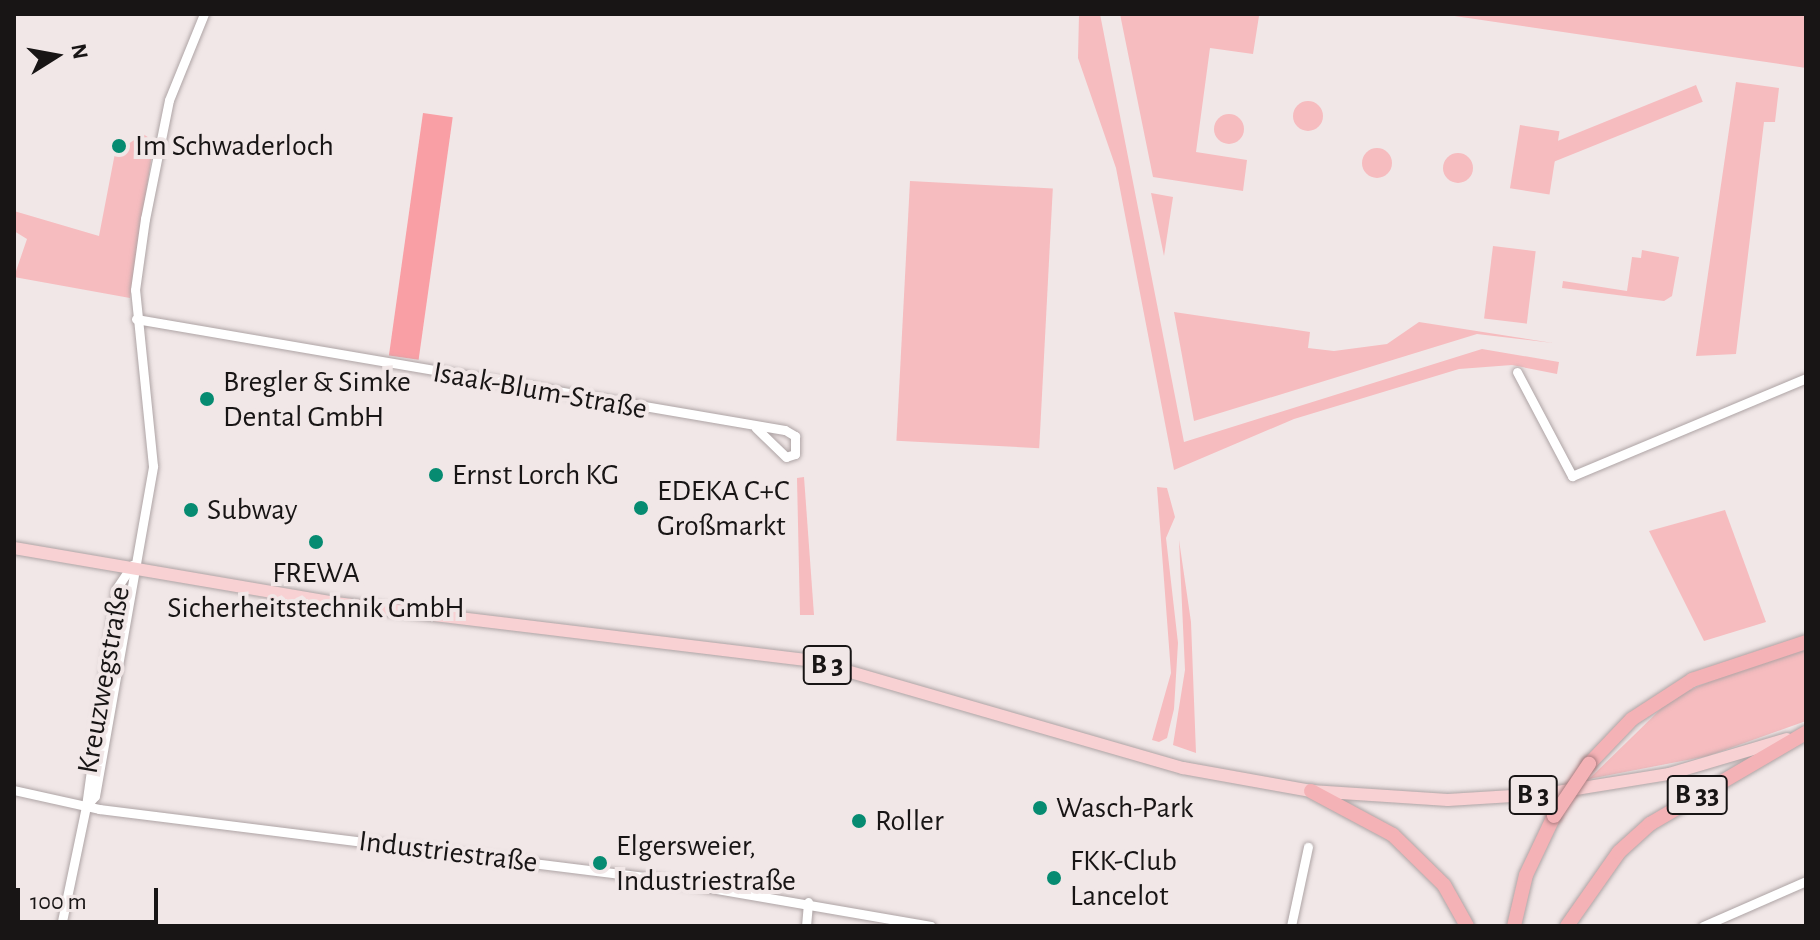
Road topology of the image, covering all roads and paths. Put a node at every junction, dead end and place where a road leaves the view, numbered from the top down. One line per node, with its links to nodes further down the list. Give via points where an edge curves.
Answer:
1 (204, 14): 2 (street, via 180,60 162,125)
2 (136, 319): 5 (street, Isaak-Blum-Straße); 7 (street, via 153,466)
3 (1517, 372): 4 (street, via 1572,476)
4 (1806, 378)
5 (756, 428)
6 (14, 548): 7 (main road, B 3)
7 (132, 565): 11 (main road, B 3, via 335,603 812,661 1192,770); 12 (street, Kreuzwegstraße, via 95,796); 12 (street, Kreuzwegstraße, via 116,589)
8 (1806, 642): 21 (highway, bridge, via 1692,680 1632,719 1589,764 1554,816 1526,875)
9 (1806, 733): 11 (main road, B 3, via 1669,774 1545,794 1448,800); 22 (highway, B 33, via 1650,824 1610,864)
10 (14, 790): 12 (street, Industriestraße)
11 (1311, 791): 20 (highway, via 1393,835 1444,885)
12 (86, 806): 15 (street, Industriestraße); 16 (street, Kreuzwegstraße)
13 (1308, 847): 19 (street)
14 (1806, 881): 23 (street)
15 (808, 902): 17 (street); 18 (street, Industriestraße)
16 (61, 926)
17 (806, 926)
18 (931, 926)
19 (1291, 926)
20 (1467, 926)
21 (1514, 926)
22 (1567, 926)
23 (1703, 926)

